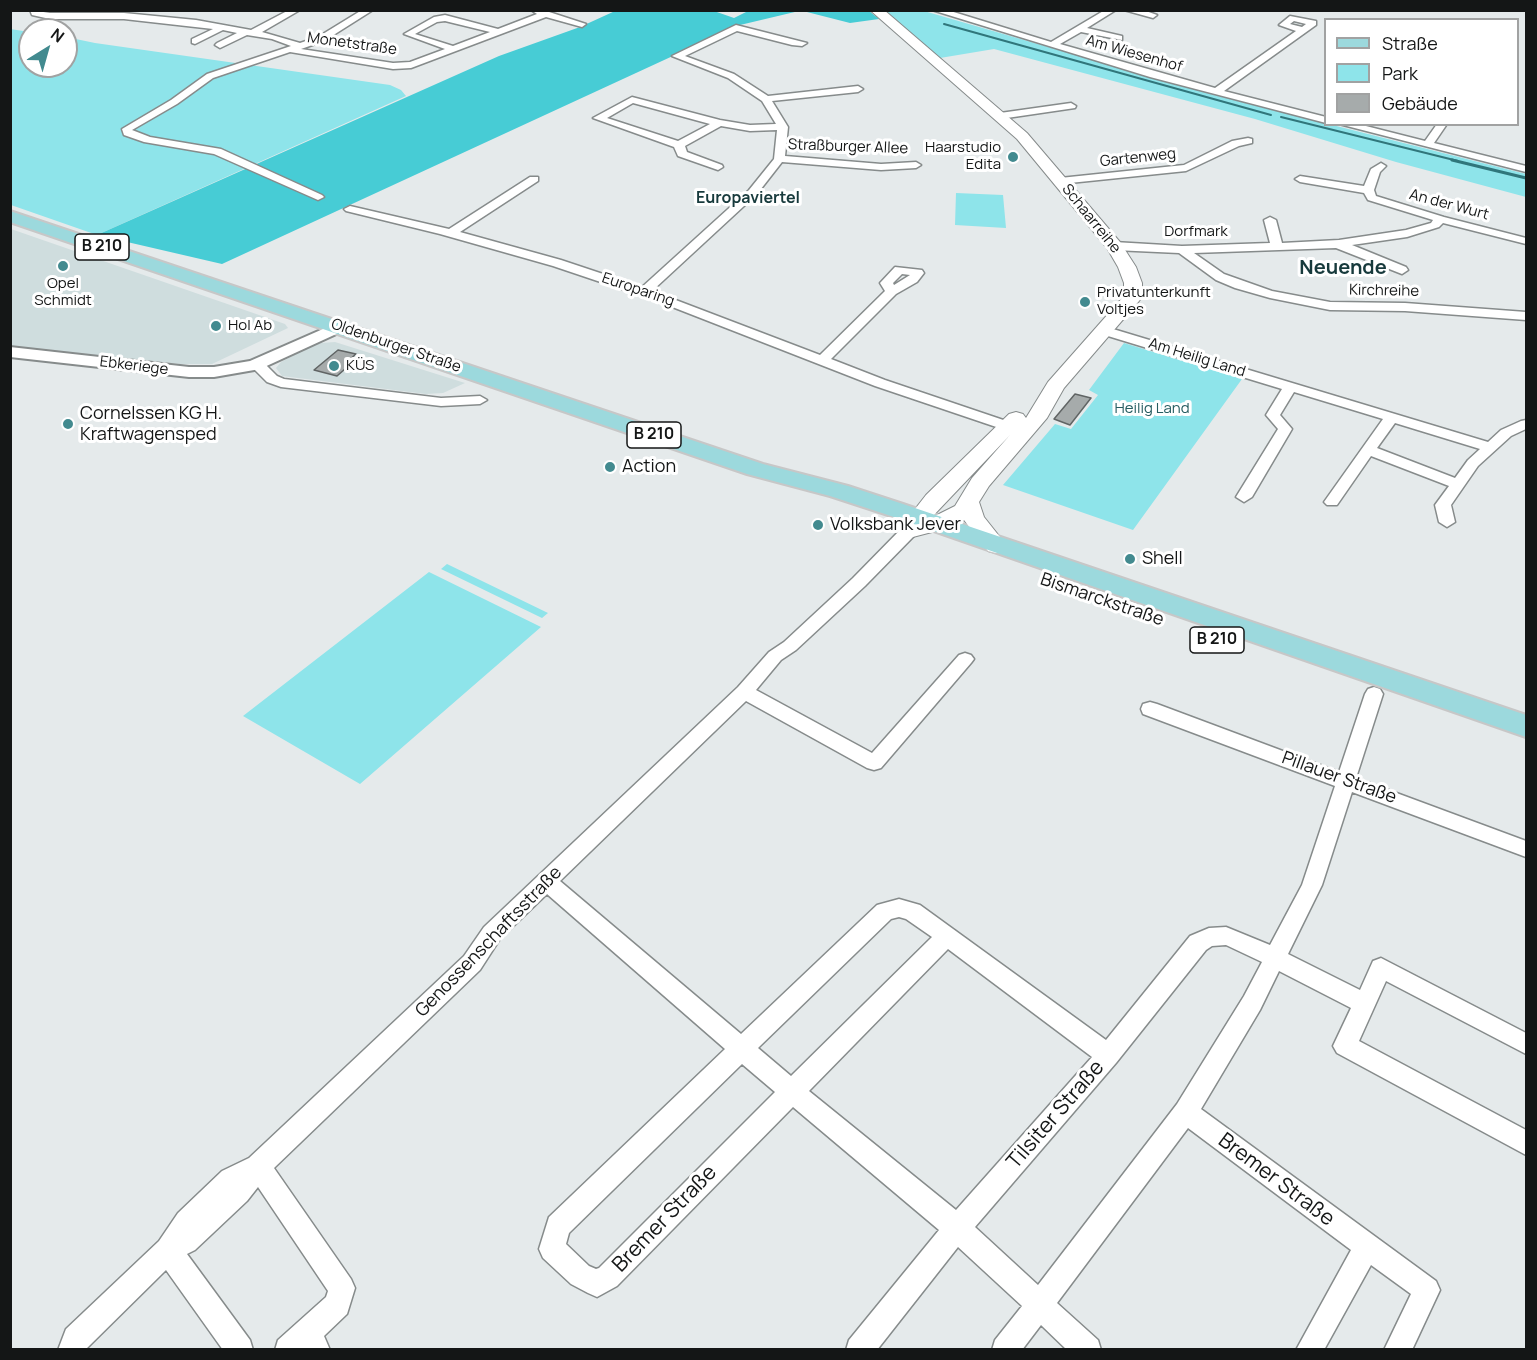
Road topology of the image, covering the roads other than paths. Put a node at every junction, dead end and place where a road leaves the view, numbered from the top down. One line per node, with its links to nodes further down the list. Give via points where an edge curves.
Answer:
1 (34, 10): 13 (street, Monetstraße, via 50,16 124,16)
2 (296, 10): 22 (street, via 268,27)
3 (369, 10): 29 (street, via 330,34)
4 (533, 10): 11 (street)
5 (564, 10): 11 (street, Monetstraße)
6 (876, 10): 37 (main road, Schaarreihe)
7 (936, 10): 28 (street, Am Wiesenhof)
8 (1112, 10): 18 (street)
9 (1128, 10): 12 (street)
10 (214, 14): 14 (street)
11 (549, 15): 15 (street); 16 (street, Monetstraße)
12 (1153, 15)
13 (173, 21): 14 (street, Monetstraße); 19 (street)
14 (196, 23): 17 (street, Monetstraße)
15 (582, 24)
16 (517, 26): 20 (street); 23 (street, Monetstraße)
17 (221, 28): 22 (street, Monetstraße); 25 (street)
18 (1080, 29): 24 (street); 28 (street)
19 (155, 30)
20 (534, 30)
21 (1303, 30): 34 (street)
22 (249, 32): 27 (street); 29 (street, Monetstraße, via 274,37)
23 (500, 32): 30 (street, Monetstraße); 30 (street, Monetstraße, via 445,18 408,34)
24 (1119, 38)
25 (195, 41)
26 (802, 43): 35 (street, Straßburger Allee, via 736,28 677,56 731,75)
27 (220, 45)
28 (1052, 45): 34 (street, Am Wiesenhof)
29 (294, 48): 31 (street, Monetstraße, via 393,66); 57 (street, via 225,70 197,84 128,129 128,134 217,151)
30 (453, 49): 31 (street, Monetstraße)
31 (410, 65): 32 (street, Monetstraße)
32 (391, 80)
33 (858, 89): 35 (street)
34 (1216, 92): 39 (street, Am Wiesenhof)
35 (766, 99): 44 (street, Straßburger Allee)
36 (1071, 106): 37 (street)
37 (1000, 116): 55 (main road, Schaarreihe, via 1023,136)
38 (598, 117): 40 (street, Straßburger Allee); 41 (street, Straßburger Allee, via 632,100); 46 (street)
39 (1324, 119)
40 (588, 123)
41 (719, 123): 44 (street, Straßburger Allee, via 750,128); 46 (street)
42 (1352, 126): 47 (street)
43 (1441, 126): 47 (street)
44 (783, 127): 48 (street, Straßburger Allee)
45 (1248, 141): 55 (street, Gartenweg, via 1186,168)
46 (679, 145): 51 (street, via 682,154)
47 (1428, 145): 52 (street)
48 (779, 159): 49 (street, Straßburger Allee, via 881,167); 70 (street, Straßburger Allee, via 753,192)
49 (916, 165)
50 (1381, 166): 56 (street)
51 (718, 167)
52 (1527, 169)
53 (534, 179): 62 (street)
54 (1300, 179): 56 (street, An der Wurt)
55 (1060, 181): 65 (main road, Schaarreihe)
56 (1368, 190): 60 (street, An der Wurt, via 1378,201)
57 (318, 198)
58 (350, 209): 62 (street, Europaring)
59 (10, 216): 72 (main road, Oldenburger Straße / B 210)
60 (1440, 219): 63 (street, An der Wurt); 64 (street, Dorfmark, via 1435,225 1407,233)
61 (1270, 220): 66 (street)
62 (451, 233): 70 (street, Europaring)
63 (1527, 241)
64 (1339, 244): 66 (street, Dorfmark); 68 (street, Dorfmark)
65 (1114, 246): 67 (street, Dorfmark); 73 (main road, Schaarreihe, via 1133,283 1133,297)
66 (1277, 248): 67 (street, Dorfmark)
67 (1182, 250): 71 (street, Kirchreihe, via 1220,277 1239,285 1330,306)
68 (1402, 270)
69 (892, 291): 75 (street)
70 (644, 292): 75 (street, Europaring)
71 (1527, 316)
72 (330, 324): 76 (street, Ebkeriege); 89 (main road, Oldenburger Straße / B 210)
73 (1103, 330): 77 (street, Am Heilig Land); 81 (main road, Schaarreihe, via 1055,386 1040,414)
74 (10, 352): 76 (street, Ebkeriege, via 189,372 233,370)
75 (822, 360): 81 (street, Europaring, via 880,383 900,396)
76 (257, 364): 78 (street, via 281,383 441,402)
77 (1291, 386): 79 (street, Am Heilig Land); 85 (street, via 1273,416 1285,429)
78 (480, 400)
79 (1392, 416): 82 (street, Am Heilig Land); 83 (street)
80 (1527, 424): 82 (street, via 1506,433)
81 (1011, 433): 87 (main road, Schaarreihe); 89 (main road, Schaarreihe)
82 (1490, 447): 84 (street)
83 (1368, 450): 84 (street); 86 (street)
84 (1458, 484): 88 (street, via 1443,504)
85 (1244, 497)
86 (1332, 502)
87 (969, 503): 89 (main road, via 956,516); 90 (main road, via 973,518)
88 (1447, 522)
89 (921, 524): 90 (main road, Bismarckstraße / B 210); 92 (street, Genossenschaftsstraße, via 790,646 786,659 763,682); 93 (main road, Bismarckstraße / B 210)
90 (996, 546): 95 (main road, Bismarckstraße / B 210)
91 (965, 659): 92 (street, via 874,763)
92 (744, 692): 99 (street, Genossenschaftsstraße)
93 (1374, 694): 96 (main road, Bismarckstraße / B 210); 97 (street)
94 (1150, 709): 97 (street, Pillauer Straße)
95 (1527, 726)
96 (1527, 747)
97 (1345, 780): 98 (street, Pillauer Straße); 101 (street, via 1312,885)
98 (1527, 849)
99 (547, 882): 104 (street); 109 (street, Genossenschaftsstraße, via 492,933 472,963)
100 (947, 936): 104 (street, Bremer Straße, via 912,911 885,911); 105 (street, Bremer Straße); 106 (street, Bremer Straße)
101 (1273, 959): 102 (street, Tilsiter Straße); 105 (street, Tilsiter Straße, via 1226,936 1209,937 1198,943); 107 (street, via 1252,1004)
102 (1364, 1003): 103 (street, via 1382,968); 108 (street, via 1345,1046)
103 (1527, 1044)
104 (742, 1050): 106 (street); 106 (street, Bremer Straße, via 558,1226 552,1249 580,1275 597,1284 608,1277)
105 (1108, 1055): 110 (street, Tilsiter Straße)
106 (791, 1091): 110 (street)
107 (1186, 1112): 111 (street, Bremer Straße); 113 (street)
108 (1527, 1143)
109 (258, 1166): 112 (street, Genossenschaftsstraße, via 238,1192 186,1240); 114 (street, via 342,1288 338,1305)
110 (957, 1227): 113 (street); 117 (street, Tilsiter Straße)
111 (1367, 1247): 120 (street); 121 (street, Bremer Straße, via 1427,1290)
112 (168, 1250): 115 (street, Genossenschaftsstraße, via 76,1339); 116 (street)
113 (1040, 1302): 118 (street); 119 (street)
114 (304, 1344)
115 (71, 1350)
116 (240, 1350)
117 (859, 1350)
118 (1005, 1350)
119 (1088, 1350)
120 (1309, 1350)
121 (1397, 1350)

